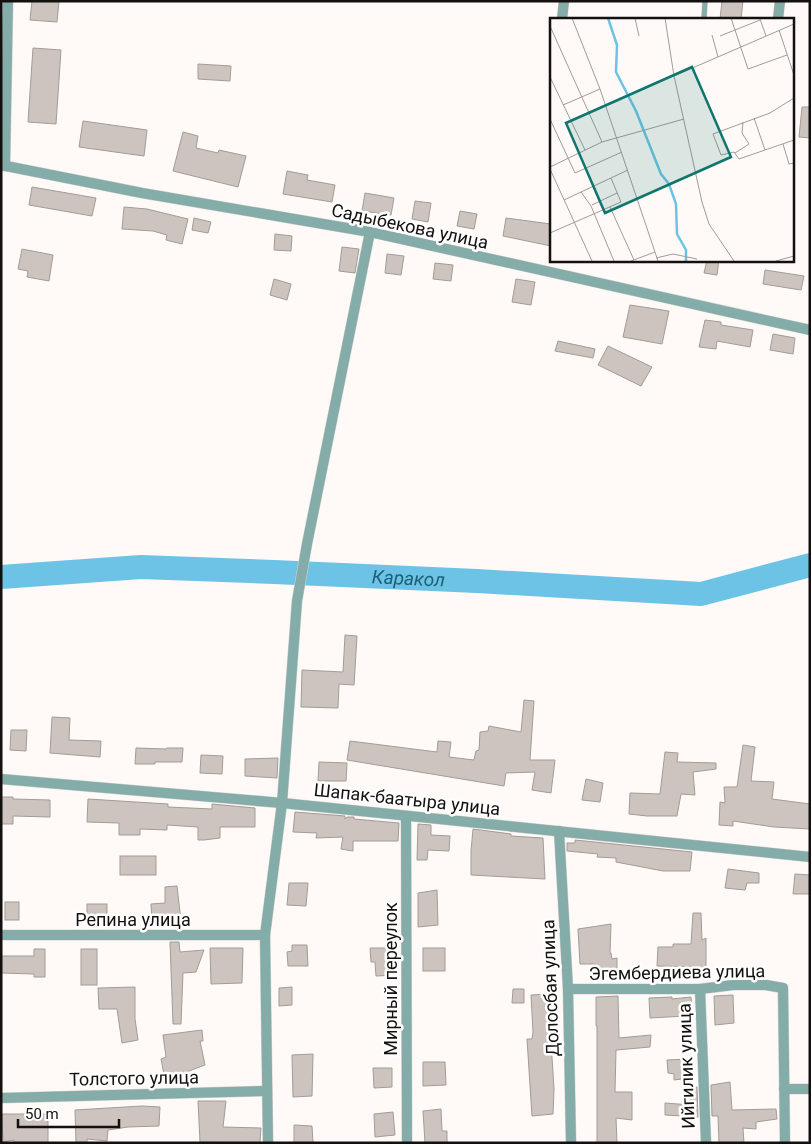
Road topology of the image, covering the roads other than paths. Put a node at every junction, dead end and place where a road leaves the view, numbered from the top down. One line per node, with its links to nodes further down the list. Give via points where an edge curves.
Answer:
1 (8, 1): 8 (street)
2 (564, 1): 5 (street)
3 (706, 1): 6 (lane)
4 (780, 1): 7 (street)
5 (562, 18)
6 (704, 18)
7 (778, 18)
8 (3, 166): 9 (street, Садыбекова улица)
9 (370, 232): 10 (street, Садыбекова улица); 12 (street, via 297,601)
10 (810, 330)
11 (1, 779): 12 (street, Шапак-баатыра улица)
12 (282, 803): 13 (street, Шапак-баатыра улица); 17 (street)
13 (406, 816): 14 (street, Шапак-баатыра улица); 25 (street, Мирный переулок)
14 (560, 831): 15 (street, Шапак-баатыра улица); 18 (street, Долосбая улица)
15 (810, 857)
16 (1, 935): 17 (street, Репина улица)
17 (265, 935): 22 (street)
18 (568, 989): 19 (street, Эгембердиева улица); 26 (street, Долосбая улица)
19 (700, 989): 20 (street, Эгембердиева улица, via 733,985 783,988); 27 (street, Ийгилик улица)
20 (784, 1089): 21 (street); 28 (street, Эгембердиева улица)
21 (810, 1089)
22 (267, 1091): 23 (street, Толстого улица); 24 (street)
23 (1, 1098)
24 (268, 1143)
25 (407, 1143)
26 (571, 1143)
27 (706, 1143)
28 (785, 1143)

